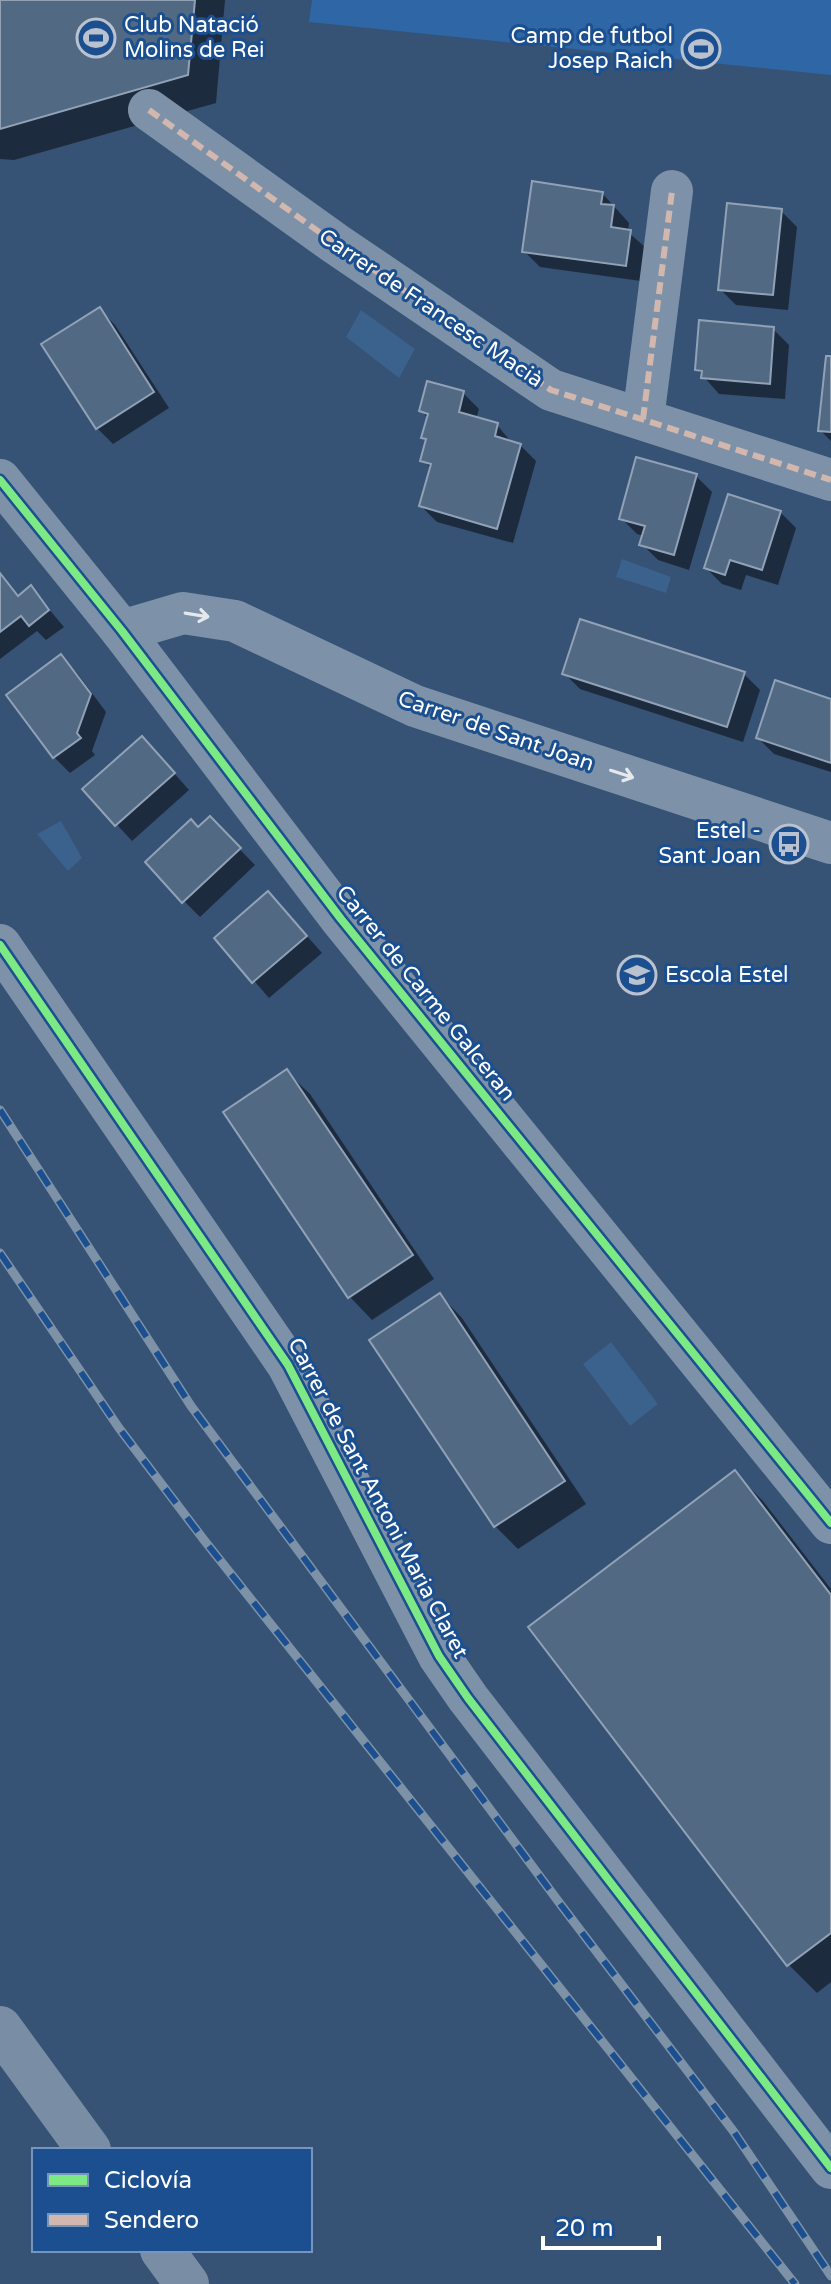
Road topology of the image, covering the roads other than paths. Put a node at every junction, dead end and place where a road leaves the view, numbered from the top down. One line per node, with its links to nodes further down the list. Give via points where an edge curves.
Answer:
1 (149, 110): 3 (street, Carrer de Francesc Macià, via 551,390)
2 (672, 191): 3 (street)
3 (643, 419): 5 (street, Carrer de Francesc Macià)
4 (0, 480): 6 (street, Carrer de Carme Galceran)
5 (831, 480)
6 (122, 631): 7 (street, Carrer de Sant Joan, one-way to 7, via 183,613 235,621 415,706); 9 (street, Carrer de Carme Galceran, via 341,919)
7 (831, 843)
8 (0, 945): 12 (street, Carrer de Sant Antoni Maria Claret, via 288,1365 439,1656)
9 (831, 1523)
10 (0, 2028): 11 (main road)
11 (88, 2148)
12 (831, 2168)
13 (163, 2252): 14 (main road)
14 (187, 2284)

